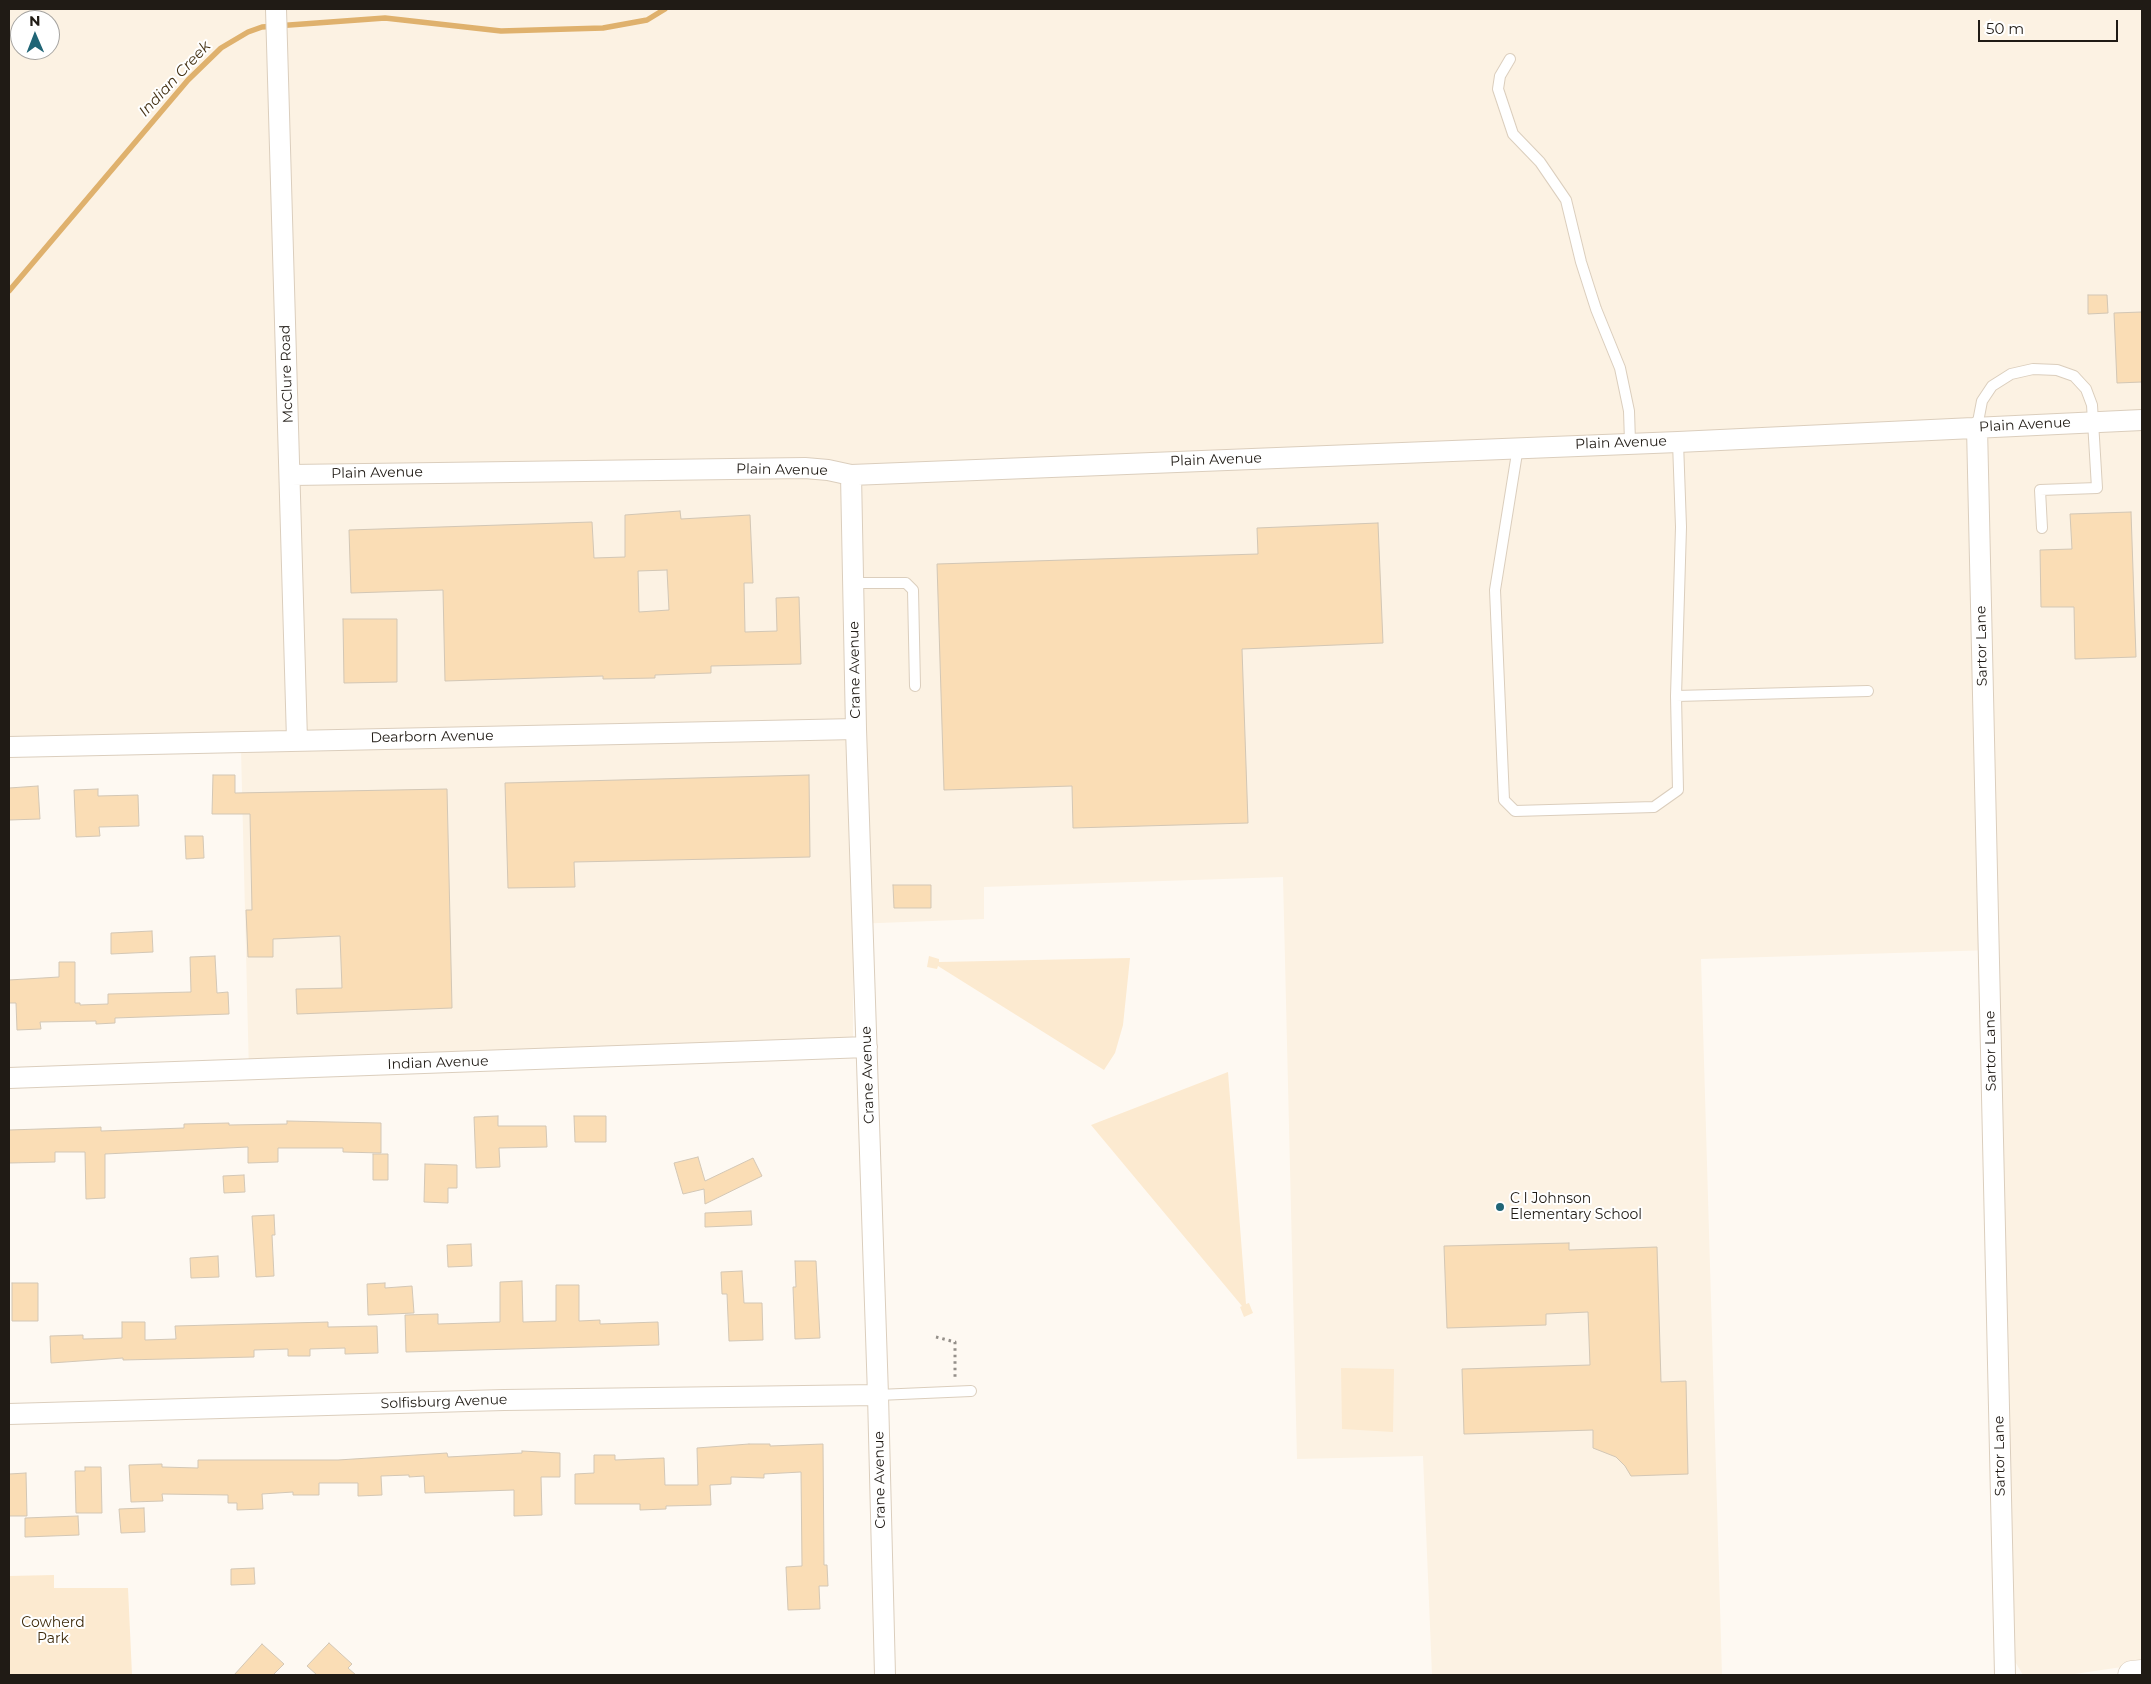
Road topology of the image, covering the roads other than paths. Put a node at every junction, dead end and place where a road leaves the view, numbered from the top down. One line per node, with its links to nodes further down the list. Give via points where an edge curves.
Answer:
1 (276, 9): 9 (street, McClure Road)
2 (1510, 59): 6 (lane, via 1500,76 1498,89 1513,134 1540,162 1566,200 1596,309 1620,368 1629,411)
3 (2142, 420): 4 (street, Plain Avenue)
4 (2093, 422): 5 (street, Plain Avenue); 5 (lane, via 2092,405 2086,389 2074,376 2057,370 2033,369 2010,374 1992,386 1982,401); 11 (lane, via 2097,488 2040,490)
5 (1977, 427): 7 (street, Plain Avenue); 26 (street, Sartor Lane)
6 (1630, 442): 7 (street, Plain Avenue); 8 (street, Plain Avenue)
7 (1678, 442): 15 (lane, via 1681,527)
8 (1518, 447): 10 (street, Plain Avenue); 15 (lane, via 1495,590 1504,800 1515,811 1654,806 1664,802 1678,790)
9 (290, 474): 10 (street, Plain Avenue, via 805,468); 17 (street, McClure Road)
10 (851, 475): 12 (street, Crane Avenue)
11 (2042, 528)
12 (853, 583): 13 (lane, via 906,583 913,590); 16 (street, Crane Avenue)
13 (915, 686)
14 (1868, 691): 15 (lane)
15 (1676, 696)
16 (856, 729): 17 (street, Dearborn Avenue); 19 (street, Crane Avenue)
17 (298, 740): 18 (street, Dearborn Avenue)
18 (9, 747)
19 (867, 1047): 20 (street, Indian Avenue); 22 (street, Crane Avenue)
20 (9, 1078)
21 (971, 1391): 22 (lane)
22 (878, 1395): 23 (street, Solfisburg Avenue, via 504,1400); 25 (street, Crane Avenue)
23 (9, 1414)
24 (2142, 1674): 27 (street)
25 (885, 1675)
26 (2005, 1675)
27 (2132, 1675)

